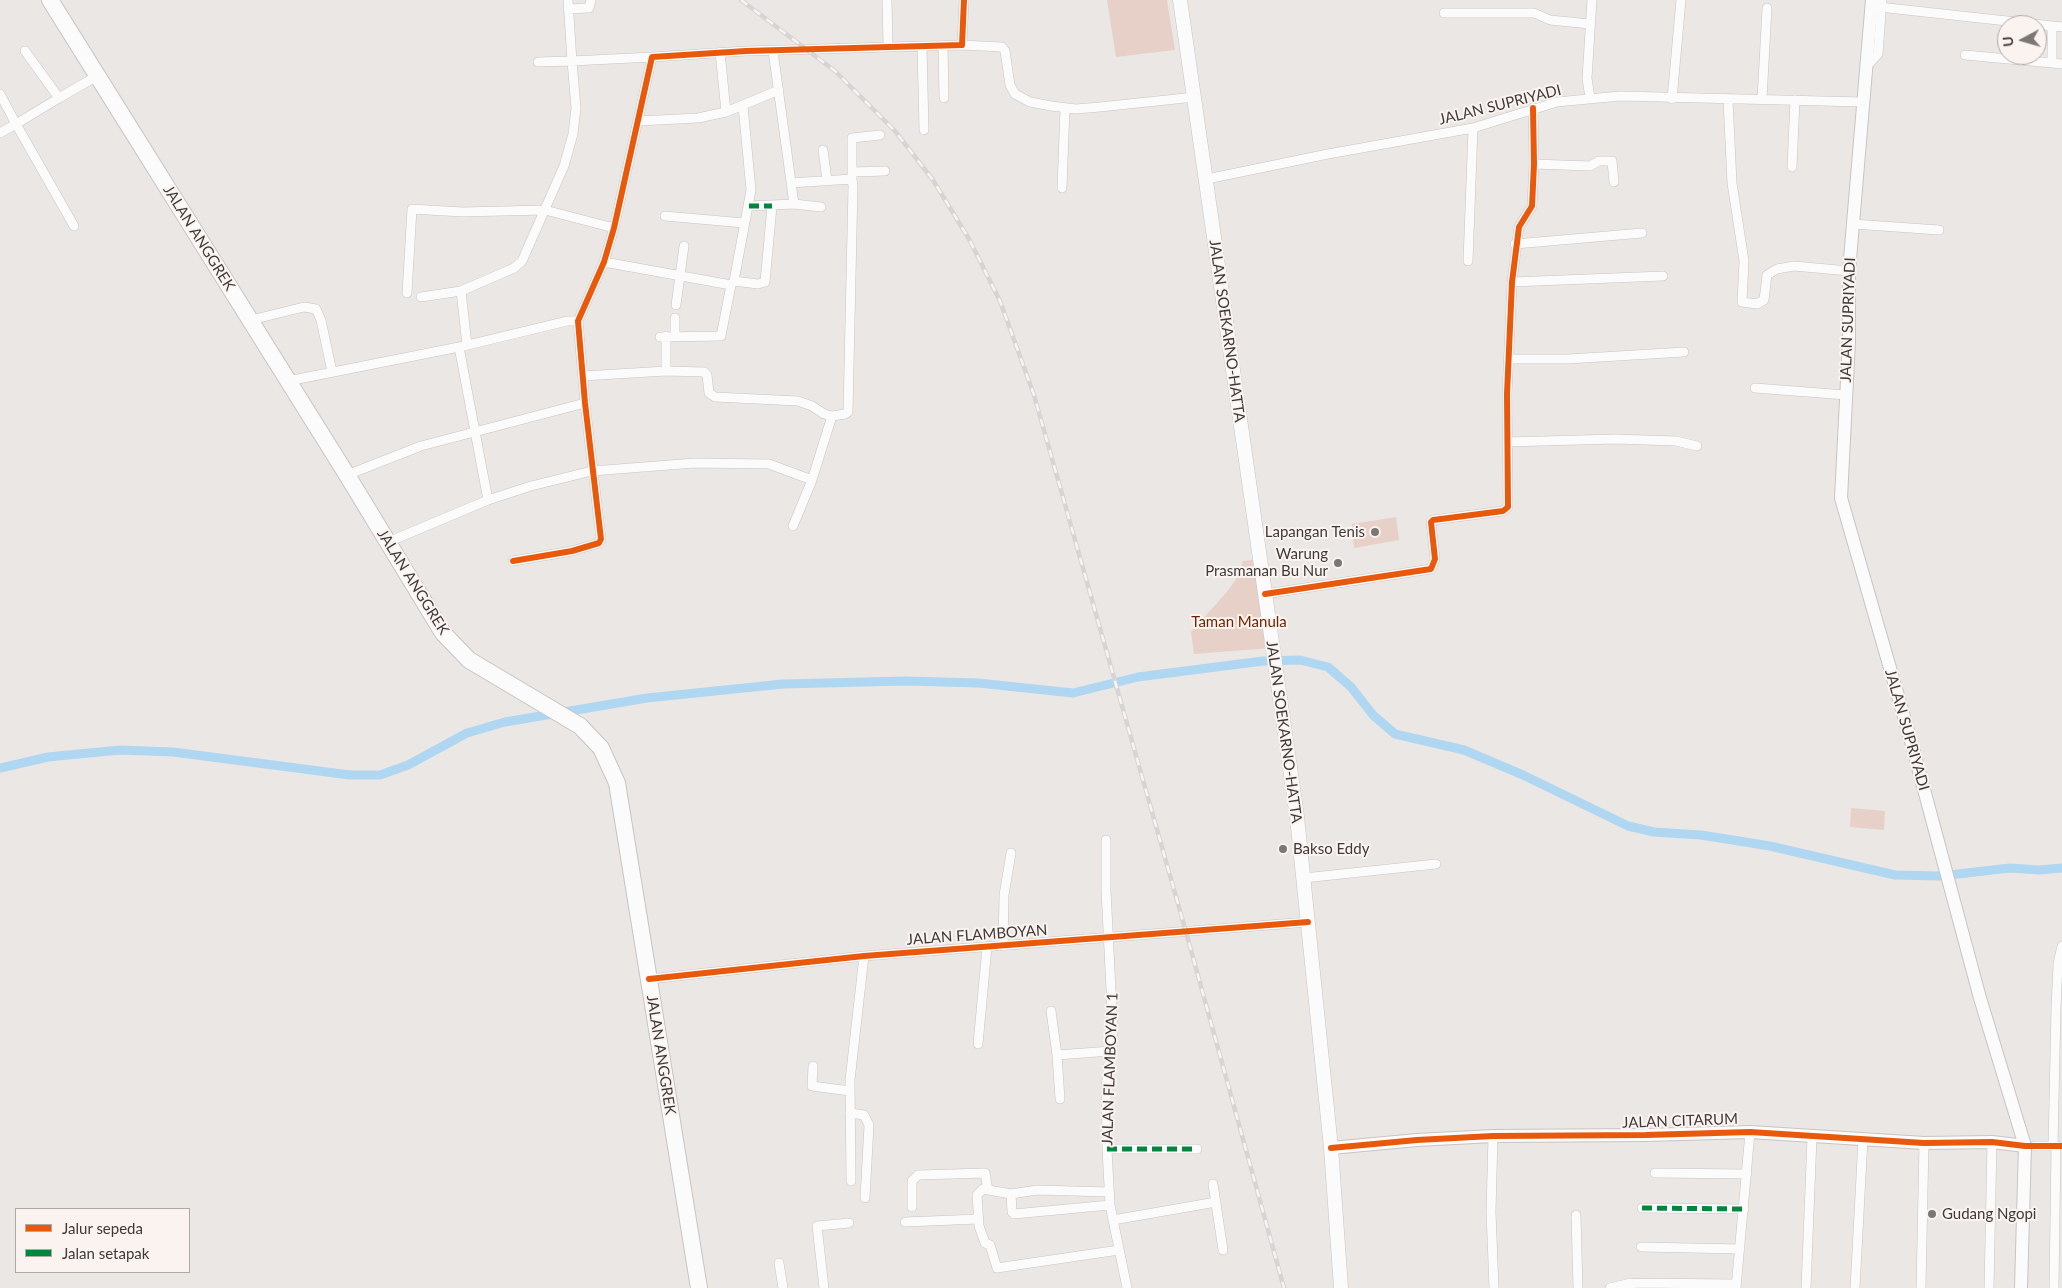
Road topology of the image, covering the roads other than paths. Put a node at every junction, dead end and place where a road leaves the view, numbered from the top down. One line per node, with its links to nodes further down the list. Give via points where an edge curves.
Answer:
1 (50, 0): 28 (highway, JALAN ANGGREK)
2 (591, 0): 9 (street, via 589,8)
3 (887, 0): 17 (street)
4 (964, 0): 16 (street)
5 (1180, 0): 31 (main road, JALAN SOEKARNO-HATTA)
6 (1592, 0): 12 (street)
7 (1681, 0): 35 (street)
8 (1877, 2): 13 (street); 39 (main road)
9 (568, 5): 24 (street)
10 (1767, 8): 36 (street)
11 (1444, 13): 12 (street, via 1534,13 1557,21)
12 (1590, 24): 34 (street, via 1587,78)
13 (2052, 26): 14 (street); 26 (street)
14 (2062, 26)
15 (943, 45): 16 (street); 18 (street); 33 (street)
16 (962, 45): 41 (street, via 1002,47 1015,94 1030,102)
17 (888, 46): 18 (street); 20 (street)
18 (922, 46): 47 (street)
19 (25, 51): 32 (street)
20 (773, 51): 21 (street); 29 (street)
21 (720, 52): 23 (street); 43 (street)
22 (1965, 55): 26 (street)
23 (652, 57): 24 (street); 44 (street)
24 (572, 61): 25 (street); 64 (street, via 576,108 573,134 564,166)
25 (538, 62)
26 (2052, 63): 27 (street)
27 (2062, 64)
28 (97, 76): 32 (street); 86 (highway, JALAN ANGGREK)
29 (779, 90): 40 (street); 58 (street)
30 (0, 94): 45 (street)
31 (1194, 96): 41 (street); 56 (main road, JALAN SOEKARNO-HATTA)
32 (59, 98): 45 (street)
33 (944, 98)
34 (1590, 98): 35 (street, JALAN SUPRIYADI); 42 (street, JALAN SUPRIYADI)
35 (1672, 99): 37 (street, JALAN SUPRIYADI)
36 (1762, 99): 37 (street, JALAN SUPRIYADI); 38 (street, JALAN SUPRIYADI)
37 (1728, 100): 76 (street, via 1732,183 1744,261 1742,302 1757,304 1764,300 1767,275 1777,269 1794,266)
38 (1795, 100): 39 (street, JALAN SUPRIYADI); 52 (street)
39 (1862, 102): 67 (main road, JALAN SUPRIYADI)
40 (743, 106): 43 (street); 61 (street)
41 (1064, 108): 59 (street)
42 (1533, 108): 46 (street, JALAN SUPRIYADI); 51 (street)
43 (726, 112): 44 (street, via 698,118)
44 (639, 121): 69 (street)
45 (16, 124): 48 (street); 68 (street)
46 (1473, 128): 56 (street, JALAN SUPRIYADI); 74 (street)
47 (924, 130)
48 (0, 133)
49 (880, 135): 54 (street, via 852,138)
50 (824, 150): 55 (street)
51 (1534, 164): 57 (street, via 1590,166 1599,161 1612,161); 72 (street, via 1532,206 1519,227)
52 (1792, 167)
53 (885, 171): 54 (street)
54 (853, 176): 55 (street); 99 (street, via 848,412)
55 (827, 180): 58 (street)
56 (1207, 180): 110 (main road, JALAN SOEKARNO-HATTA)
57 (1614, 182)
58 (791, 183): 60 (street)
59 (1062, 188)
60 (794, 204): 62 (street); 63 (street)
61 (749, 206): 62 (street); 66 (street)
62 (772, 206): 80 (street, via 765,282)
63 (821, 207)
64 (545, 210): 69 (street); 81 (street, via 519,265); 82 (street, via 462,212 412,209)
65 (665, 216): 66 (street)
66 (744, 223): 80 (street)
67 (1853, 224): 70 (street); 76 (main road, JALAN SUPRIYADI)
68 (74, 226)
69 (614, 228): 75 (street)
70 (1939, 230)
71 (1642, 233): 72 (street)
72 (1516, 244): 79 (street)
73 (684, 246): 78 (street)
74 (1468, 261)
75 (604, 262): 78 (street); 87 (street)
76 (1849, 271): 97 (main road, JALAN SUPRIYADI)
77 (1663, 276): 79 (street)
78 (678, 277): 80 (street); 84 (street)
79 (1512, 282): 91 (street)
80 (732, 283): 88 (street, via 721,336)
81 (460, 291): 83 (street); 89 (street)
82 (407, 293)
83 (421, 297)
84 (676, 305)
85 (675, 318): 88 (street)
86 (251, 320): 93 (street, via 304,307 316,309); 95 (highway, JALAN ANGGREK)
87 (578, 321): 89 (street); 94 (street)
88 (667, 337): 92 (street)
89 (463, 346): 93 (street); 100 (street)
90 (1684, 352): 91 (street)
91 (1508, 359): 101 (street)
92 (666, 371): 94 (street); 99 (street, via 704,372 709,393 715,397 798,401)
93 (332, 372): 95 (street)
94 (583, 376): 98 (street)
95 (288, 381): 104 (highway, JALAN ANGGREK)
96 (1755, 388): 97 (street)
97 (1846, 395): 136 (main road, JALAN SUPRIYADI, via 1842,498 1980,998)
98 (585, 403): 100 (street); 103 (street)
99 (832, 416): 105 (street)
100 (476, 432): 104 (street, via 421,446); 106 (street)
101 (1507, 442): 102 (street, via 1676,440); 110 (street, via 1507,510 1433,520 1435,559 1432,569)
102 (1697, 446)
103 (592, 472): 105 (street, via 695,463 769,464); 106 (street); 109 (street, via 602,539 599,543)
104 (347, 474): 108 (highway, JALAN ANGGREK)
105 (812, 480): 107 (street)
106 (488, 500): 108 (street)
107 (793, 526)
108 (388, 542): 121 (highway, JALAN ANGGREK, via 428,611 462,654 566,717 587,732 601,748 617,782)
109 (513, 561)
110 (1265, 594): 114 (main road, JALAN SOEKARNO-HATTA)
111 (1106, 840): 116 (street, JALAN FLAMBOYAN 1)
112 (1011, 853): 117 (street, via 1003,909)
113 (1436, 864): 114 (street)
114 (1304, 878): 115 (main road, JALAN SOEKARNO-HATTA)
115 (1308, 922): 116 (street, JALAN FLAMBOYAN); 138 (main road, JALAN SOEKARNO-HATTA)
116 (1110, 938): 117 (street, JALAN FLAMBOYAN); 124 (street, JALAN FLAMBOYAN 1)
117 (1003, 946): 119 (street, JALAN FLAMBOYAN)
118 (2062, 946): 137 (street, via 2056,1008)
119 (987, 947): 120 (street, JALAN FLAMBOYAN); 123 (street)
120 (864, 956): 121 (street, JALAN FLAMBOYAN); 127 (street)
121 (649, 979): 166 (highway, JALAN ANGGREK)
122 (1051, 1011): 125 (street)
123 (978, 1044)
124 (1111, 1051): 125 (street); 139 (street, JALAN FLAMBOYAN 1, via 1106,1087)
125 (1057, 1055): 128 (street)
126 (813, 1066): 127 (street, via 812,1086)
127 (850, 1091): 129 (street)
128 (1060, 1099)
129 (850, 1113): 143 (street); 148 (street, via 864,1115 869,1125)
130 (1750, 1132): 131 (main road, JALAN CITARUM); 132 (main road, JALAN CITARUM); 142 (street)
131 (1493, 1136): 138 (main road, JALAN CITARUM); 171 (street)
132 (1812, 1137): 133 (main road, JALAN CITARUM); 174 (street)
133 (1862, 1139): 135 (main road, JALAN CITARUM); 175 (street)
134 (1992, 1142): 135 (main road, JALAN CITARUM); 136 (main road, JALAN CITARUM); 177 (street)
135 (1924, 1143): 176 (street)
136 (2030, 1146): 137 (street, JALAN CITARUM); 178 (main road, JALAN SUPRIYADI)
137 (2057, 1146): 179 (street)
138 (1331, 1148): 170 (main road, JALAN SOEKARNO-HATTA)
139 (1107, 1149): 140 (street); 146 (street, JALAN FLAMBOYAN 1)
140 (1197, 1149)
141 (1655, 1173): 142 (street)
142 (1747, 1174): 153 (street)
143 (851, 1181)
144 (1213, 1184): 149 (street)
145 (988, 1190): 147 (street); 151 (street, via 985,1174 918,1175 912,1181); 155 (street, via 979,1191 977,1195)
146 (1109, 1192): 147 (street, via 1056,1190); 150 (street, JALAN FLAMBOYAN 1)
147 (1011, 1194): 150 (street, via 1014,1214)
148 (865, 1198)
149 (1216, 1202): 156 (street); 162 (street)
150 (1110, 1205): 156 (street, JALAN FLAMBOYAN 1)
151 (912, 1207)
152 (1642, 1208): 153 (street)
153 (1744, 1209): 160 (street)
154 (1576, 1215): 172 (street)
155 (978, 1219): 157 (street); 161 (street, via 997,1268)
156 (1113, 1220): 161 (street, JALAN FLAMBOYAN 1)
157 (905, 1222)
158 (849, 1224): 168 (street, via 816,1226)
159 (1641, 1247): 160 (street)
160 (1740, 1249): 165 (street)
161 (1119, 1250): 169 (street, JALAN FLAMBOYAN 1)
162 (1223, 1250)
163 (779, 1263): 167 (street)
164 (1631, 1286): 165 (street); 173 (street)
165 (1736, 1286)
166 (699, 1288)
167 (783, 1288)
168 (824, 1288)
169 (1127, 1288)
170 (1341, 1288)
171 (1494, 1288)
172 (1578, 1288)
173 (1610, 1288)
174 (1806, 1288)
175 (1855, 1288)
176 (1921, 1288)
177 (1989, 1288)
178 (2022, 1288)
179 (2054, 1288)

